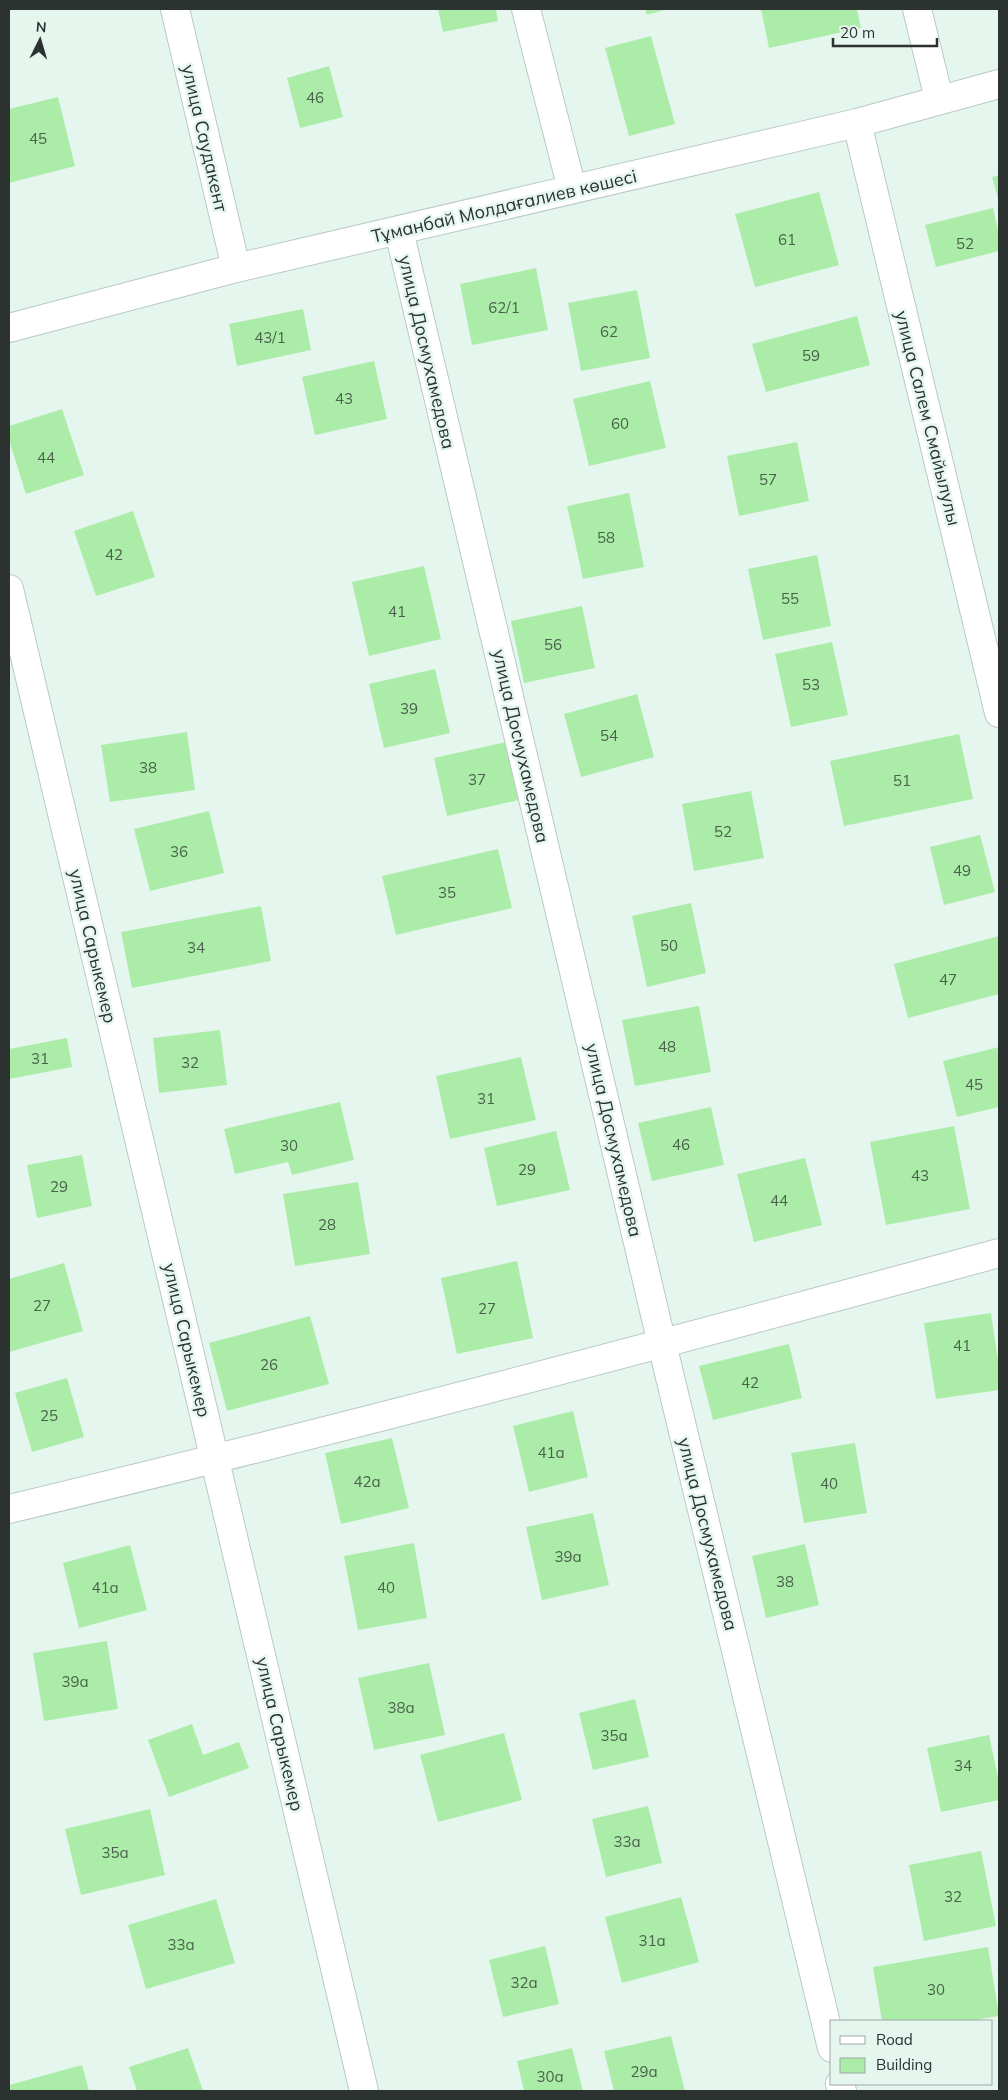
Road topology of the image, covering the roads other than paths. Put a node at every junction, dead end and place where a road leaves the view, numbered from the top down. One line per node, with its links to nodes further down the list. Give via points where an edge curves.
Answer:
1 (175, 9): 9 (street, улица Саудакент)
2 (526, 9): 7 (street)
3 (917, 9): 5 (street)
4 (999, 84): 5 (street, Тұманбай Молдағалиев көшесі)
5 (939, 100): 6 (street, Тұманбай Молдағалиев көшесі)
6 (857, 123): 7 (street, Тұманбай Молдағалиев көшесі); 12 (street, улица Салем Смайылулы)
7 (572, 188): 8 (street, Тұманбай Молдағалиев көшесі)
8 (399, 231): 9 (street, Тұманбай Молдағалиев көшесі); 14 (street, улица Досмухамедова)
9 (236, 268): 10 (street, Тұманбай Молдағалиев көшесі)
10 (9, 328)
11 (9, 589): 15 (street, улица Сарыкемер)
12 (999, 713)
13 (999, 1252): 14 (street)
14 (662, 1344): 15 (street); 17 (street, улица Досмухамедова)
15 (215, 1460): 16 (street); 18 (street, улица Сарыкемер)
16 (9, 1509)
17 (830, 2040)
18 (364, 2091)

